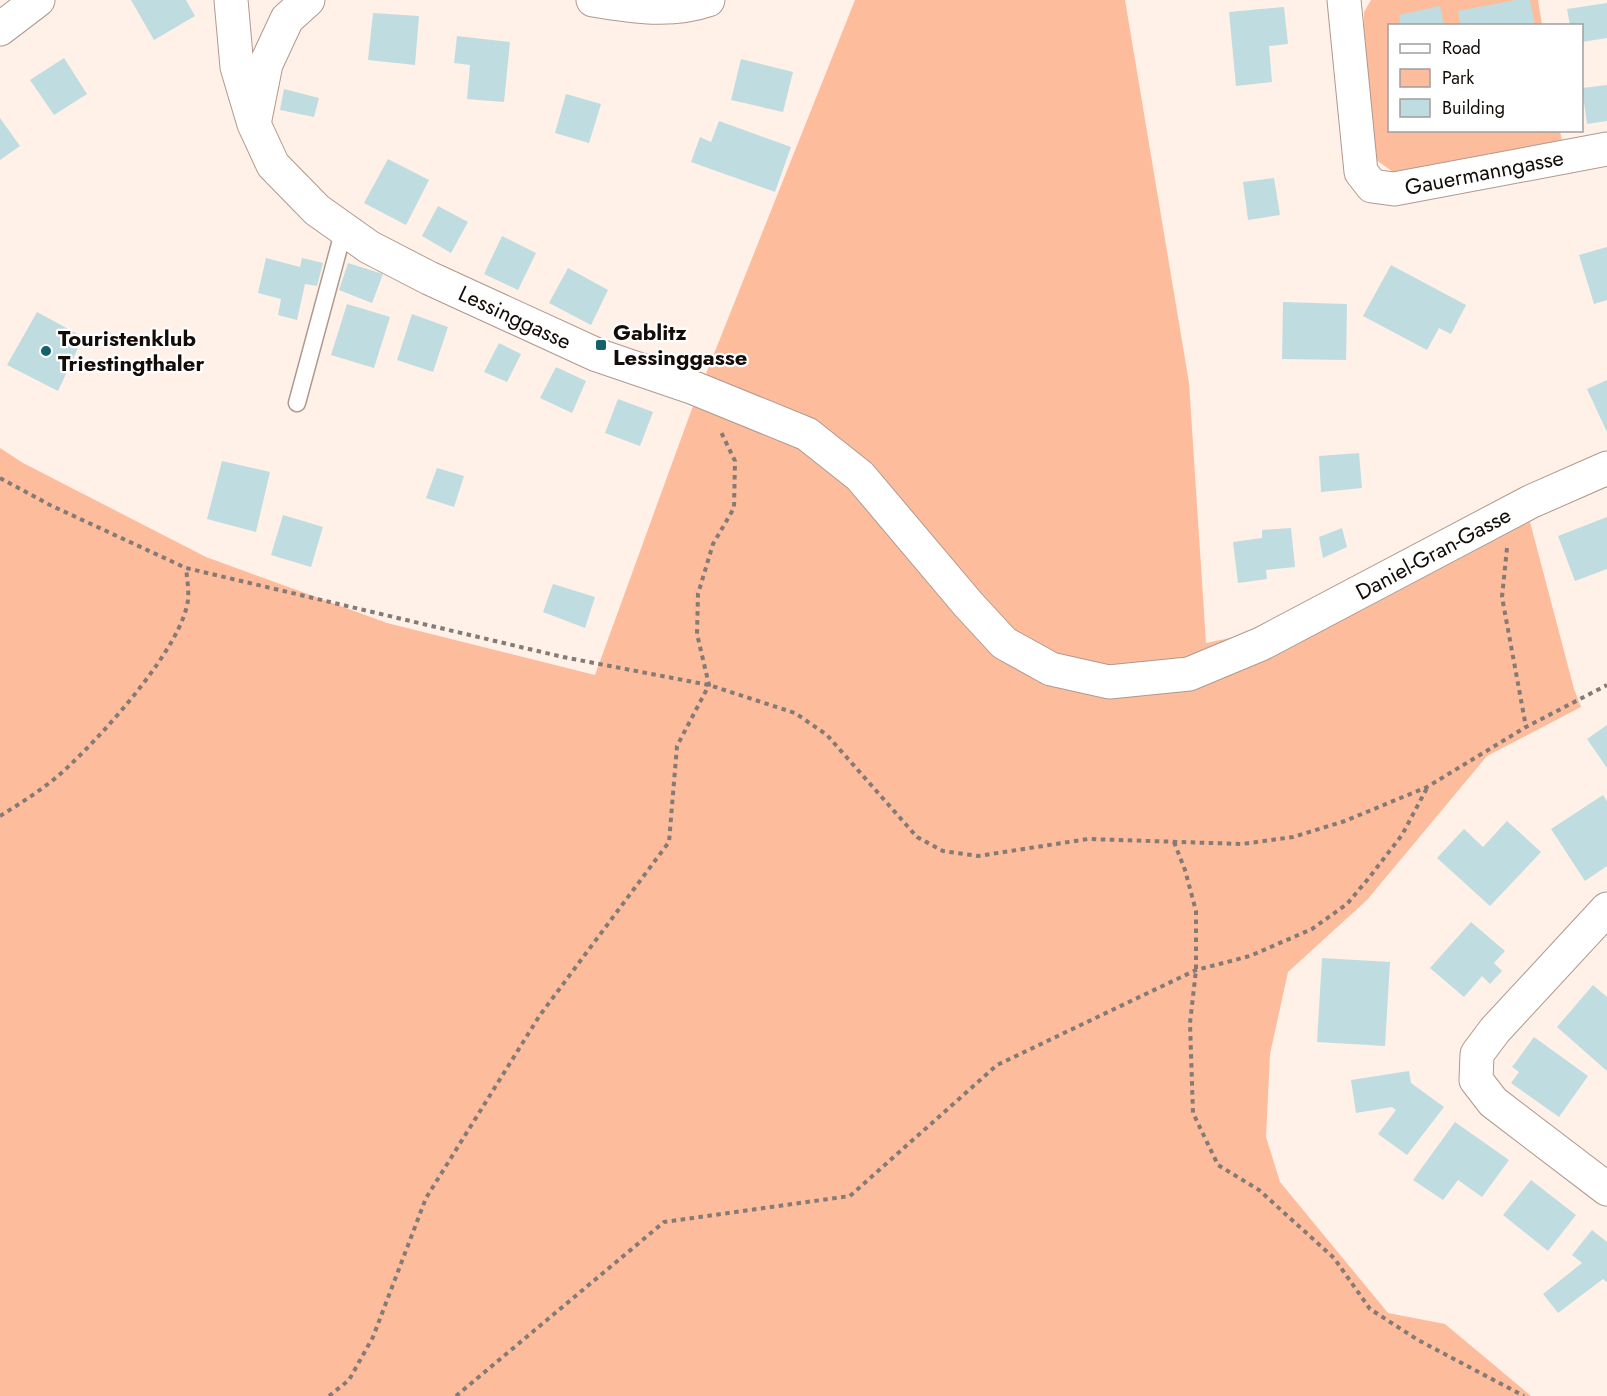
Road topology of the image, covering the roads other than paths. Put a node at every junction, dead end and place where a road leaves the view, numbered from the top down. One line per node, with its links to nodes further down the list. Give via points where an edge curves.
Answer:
1 (38, 0): 7 (street)
2 (231, 0): 8 (street, Lessinggasse, via 237,67)
3 (308, 0): 8 (street, via 286,19 266,64)
4 (593, 0): 5 (street, via 642,8 691,6)
5 (708, 0)
6 (1344, 0): 9 (street, Gauermanngasse, via 1361,171 1372,186 1394,189)
7 (0, 29)
8 (254, 124): 10 (street, Lessinggasse, via 273,165 317,210)
9 (1607, 149)
10 (344, 228): 11 (lane); 13 (street, Lessinggasse, via 369,247 429,278 586,350 807,434 860,476 1005,643 1051,669 1109,682 1189,674)
11 (297, 403)
12 (1607, 468): 13 (street, Daniel-Gran-Gasse, via 1530,502)
13 (1261, 644)
14 (1607, 909): 15 (street, via 1483,1046 1477,1054 1476,1080 1493,1102)
15 (1607, 1189)

